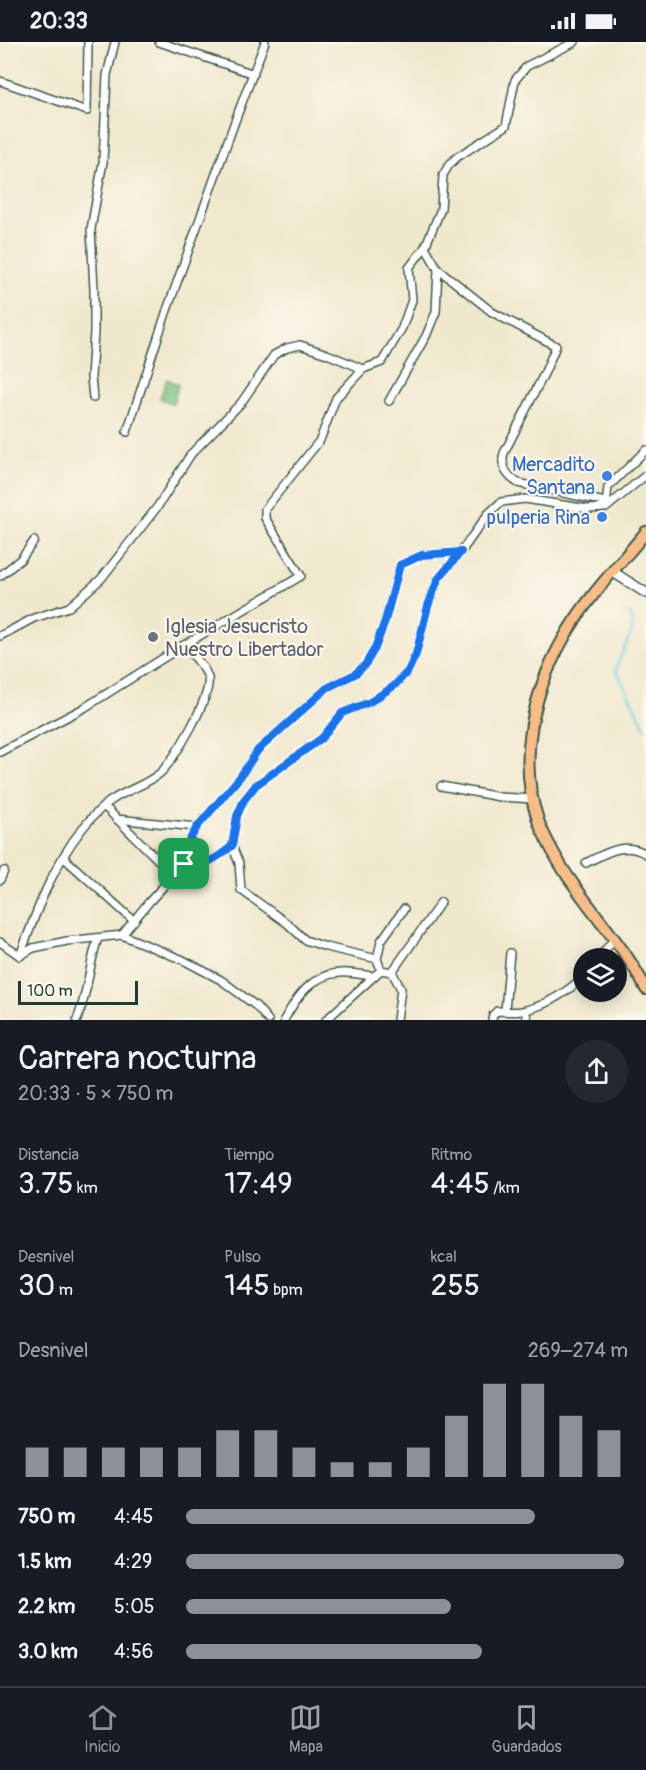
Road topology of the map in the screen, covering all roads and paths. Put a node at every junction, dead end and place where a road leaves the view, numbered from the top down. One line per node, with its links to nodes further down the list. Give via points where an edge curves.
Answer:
1 (88, 42): 7 (street, via 87,111)
2 (115, 42): 11 (street, via 107,75 103,162 91,229)
3 (159, 42): 6 (street)
4 (265, 42): 6 (street)
5 (575, 42): 8 (street, via 527,66 515,80 507,126 449,165 443,175 441,209)
6 (254, 74): 13 (street)
7 (0, 81)
8 (424, 247): 9 (street); 10 (street, via 409,268 412,300 402,328 382,362)
9 (438, 269): 12 (street, via 436,312); 16 (street, via 492,312 556,346 504,453 503,467 509,477 518,483)
10 (363, 369): 23 (street, via 300,345 274,355 241,404 191,454 158,506 101,579 69,607 34,618); 24 (street, via 336,398 320,440 265,509 265,518 301,576)
11 (93, 398)
12 (389, 401)
13 (127, 432)
14 (646, 450): 16 (street, via 608,488)
15 (646, 475): 16 (street)
16 (606, 505): 19 (street, via 588,509 525,499 501,502)
17 (646, 532): 20 (main road)
18 (34, 541): 21 (street, via 21,559)
19 (461, 552): 30 (street, via 422,555 400,565 385,621 365,665 327,688 280,728); 31 (street, via 438,579 408,671 370,702 342,713 322,738 256,785 237,816)
20 (613, 572): 22 (street); 27 (main road, via 566,635 543,679 530,743)
21 (0, 576)
22 (646, 593)
23 (0, 636)
24 (184, 645): 25 (street, via 84,708); 28 (street, via 209,680 185,742 161,772)
25 (0, 752)
26 (441, 786): 27 (street)
27 (533, 799): 44 (main road, via 549,844)
28 (104, 806): 29 (street); 33 (street, via 82,828)
29 (116, 819): 30 (street); 37 (street)
30 (197, 827): 35 (street, via 188,843)
31 (232, 846): 35 (street, via 206,864); 49 (street, via 244,893 305,940)
32 (646, 854): 34 (street, via 637,848 613,849)
33 (63, 857): 41 (street); 48 (street, via 42,897)
34 (586, 863)
35 (184, 864): 37 (street)
36 (4, 871): 38 (street)
37 (173, 875): 41 (street)
38 (0, 880)
39 (441, 902): 51 (street)
40 (404, 909): 49 (street, via 381,941)
41 (134, 921): 42 (street)
42 (122, 935): 43 (street); 58 (street, via 221,980)
43 (98, 938): 48 (street, via 33,948); 57 (street, via 90,960 85,1001)
44 (614, 939): 46 (street); 54 (main road)
45 (0, 942): 48 (street)
46 (607, 948)
47 (510, 953): 55 (street)
48 (20, 956)
49 (377, 959): 50 (street)
50 (381, 970): 51 (street); 52 (street)
51 (392, 972): 61 (street, via 401,989)
52 (373, 976): 59 (street, via 340,973 319,978 305,988); 60 (street)
53 (573, 987): 56 (street)
54 (646, 989)
55 (505, 1011): 56 (street); 62 (street, via 495,1013)
56 (525, 1011): 63 (street)
57 (77, 1020)
58 (268, 1020)
59 (284, 1020)
60 (326, 1020)
61 (397, 1020)
62 (492, 1020)
63 (528, 1020)

